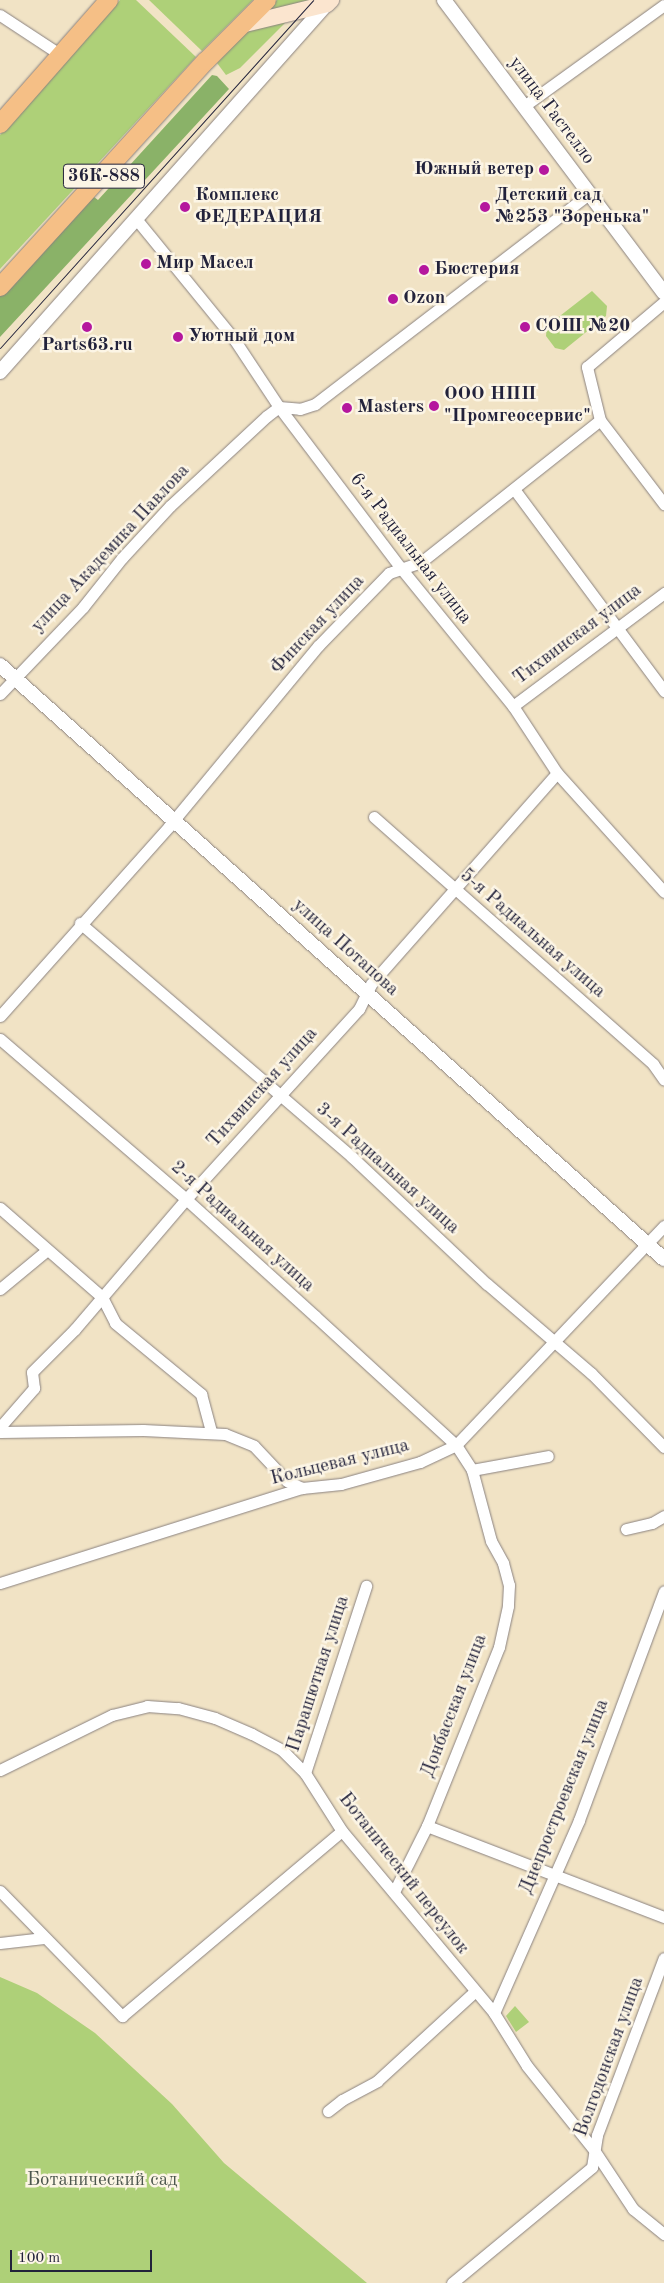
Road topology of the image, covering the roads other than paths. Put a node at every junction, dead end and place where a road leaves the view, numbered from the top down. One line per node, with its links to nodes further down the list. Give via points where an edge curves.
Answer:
1 (109, 0): 8 (main road)
2 (267, 0): 7 (main road, 36К-888)
3 (444, 0): 9 (street, улица Гастелло)
4 (329, 2): 7 (main road); 12 (street)
5 (664, 5): 9 (street)
6 (0, 15): 8 (street)
7 (245, 24): 13 (main road, 36К-888, via 206,61)
8 (61, 55): 10 (main road)
9 (524, 106): 11 (street, улица Гастелло)
10 (0, 124)
11 (589, 194): 14 (street, улица Гастелло); 17 (street, via 316,404 300,409)
12 (137, 220): 16 (street); 17 (street, 6-я Радиальная улица, via 234,340)
13 (0, 288)
14 (664, 293)
15 (664, 302): 18 (street, via 587,367)
16 (0, 372)
17 (279, 407): 21 (street, 6-я Радиальная улица); 25 (street, улица Академика Павлова, via 170,506)
18 (600, 420): 19 (street, Финская улица); 20 (street)
19 (514, 489): 21 (street, Финская улица, via 421,562); 23 (street)
20 (664, 504)
21 (400, 567): 28 (street, 6-я Радиальная улица); 31 (street, Финская улица, via 389,573 318,646)
22 (664, 593): 23 (street, Тихвинская улица)
23 (617, 628): 26 (street); 28 (street, Тихвинская улица)
24 (0, 665): 25 (street, улица Потапова)
25 (15, 678): 27 (street, улица Академика Павлова); 31 (street, улица Потапова)
26 (664, 691)
27 (0, 694)
28 (513, 706): 29 (street, 6-я Радиальная улица)
29 (557, 773): 32 (street, Тихвинская улица); 33 (street, 6-я Радиальная улица)
30 (374, 817): 32 (street, 5-я Радиальная улица)
31 (173, 820): 34 (street, Финская улица); 35 (street, улица Потапова)
32 (454, 890): 35 (street, Тихвинская улица, via 372,984); 38 (street, 5-я Радиальная улица, via 653,1064)
33 (664, 892)
34 (80, 923): 36 (street, Финская улица); 39 (street, 3-я Радиальная улица)
35 (368, 994): 39 (street, Тихвинская улица, via 359,1009); 43 (street, улица Потапова)
36 (0, 1016)
37 (0, 1040): 40 (street, 2-я Радиальная улица)
38 (664, 1080)
39 (280, 1096): 40 (street, Тихвинская улица); 48 (street, 3-я Радиальная улица, via 352,1157)
40 (186, 1199): 47 (street, Тихвинская улица); 52 (street, 2-я Радиальная улица)
41 (0, 1208): 44 (street)
42 (664, 1226): 43 (street, Кольцевая улица)
43 (646, 1244): 45 (street, улица Потапова); 48 (street, Кольцевая улица)
44 (46, 1251): 46 (street); 47 (street)
45 (664, 1260)
46 (0, 1289)
47 (102, 1297): 49 (street, Тихвинская улица, via 32,1372 34,1388); 51 (street, via 115,1324 201,1394)
48 (555, 1344): 52 (street, Кольцевая улица); 53 (street, 3-я Радиальная улица, via 591,1373)
49 (0, 1427)
50 (0, 1432): 51 (street)
51 (211, 1432): 56 (street, via 245,1440 287,1480)
52 (456, 1444): 55 (street, Донбасская улица); 56 (street, Кольцевая улица, via 420,1462 341,1484)
53 (664, 1447)
54 (548, 1456): 55 (street)
55 (472, 1470): 64 (street, Донбасская улица, via 491,1541 503,1563 509,1585 508,1606 499,1647)
56 (302, 1488): 59 (street, Кольцевая улица)
57 (664, 1516): 58 (street, via 652,1523)
58 (626, 1529)
59 (0, 1583)
60 (366, 1586): 63 (street, Парашютная улица)
61 (664, 1591): 66 (street, Днепростроевская улица, via 579,1820)
62 (0, 1770): 63 (street, Ботанический переулок, via 112,1715 147,1706 178,1708 252,1734 282,1750)
63 (305, 1773): 65 (street, Ботанический переулок)
64 (427, 1826): 66 (street); 68 (street, Донбасская улица)
65 (342, 1832): 68 (street, Ботанический переулок); 70 (street, via 122,2016)
66 (553, 1875): 69 (street); 74 (street, Днепростроевская улица)
67 (0, 1891): 70 (street)
68 (394, 1892): 73 (street, Ботанический переулок)
69 (664, 1917)
70 (44, 1938): 71 (street)
71 (0, 1943)
72 (664, 1958): 76 (street, Волгодонская улица)
73 (474, 1992): 74 (street, Ботанический переулок); 75 (street, via 376,2081)
74 (494, 2014): 76 (street, Ботанический переулок, via 528,2066)
75 (328, 2111)
76 (594, 2150): 77 (street, Ботанический переулок, via 633,2209); 78 (street, Волгодонская улица, via 592,2167 585,2174)
77 (664, 2234)
78 (452, 2283)

